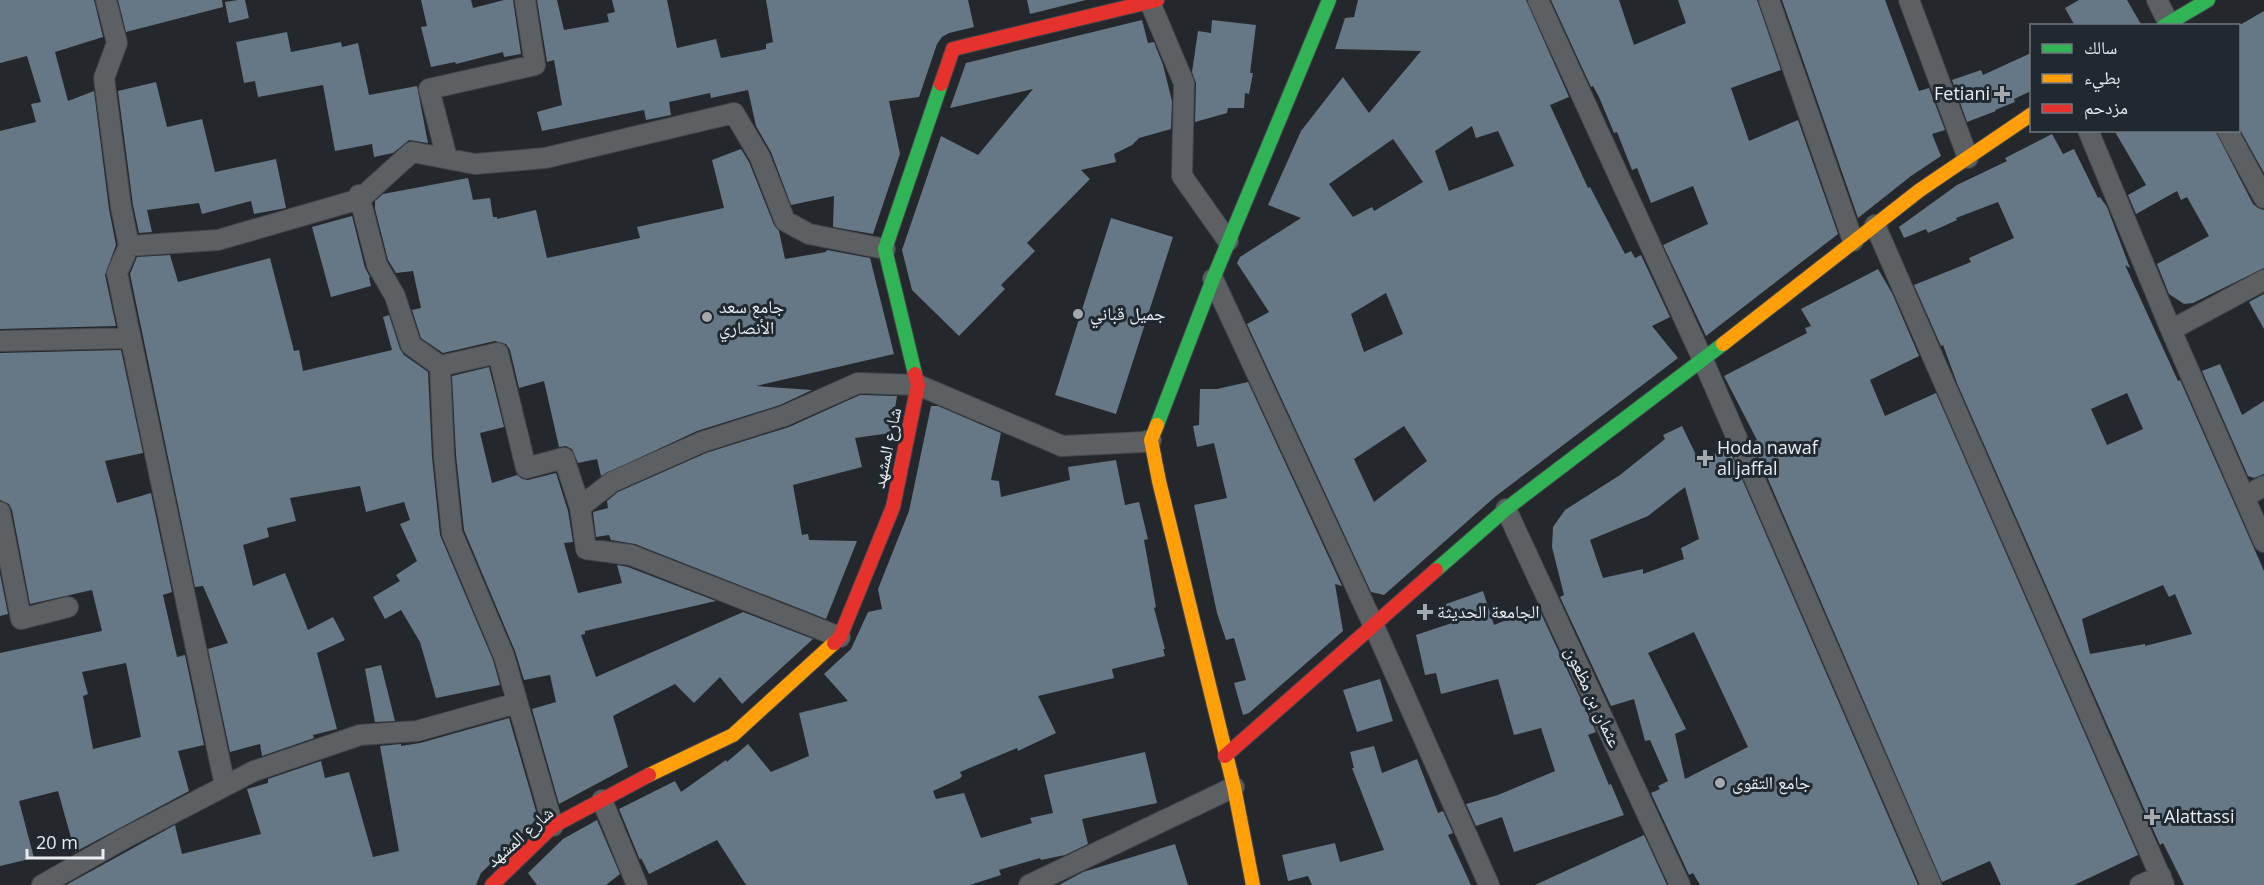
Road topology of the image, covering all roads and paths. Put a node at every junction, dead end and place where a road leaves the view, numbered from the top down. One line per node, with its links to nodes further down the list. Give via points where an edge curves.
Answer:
1 (106, 0): 21 (street, via 117,43 104,78)
2 (525, 0): 14 (street, via 535,65 429,89)
3 (1151, 0): 19 (street, via 1184,83 1182,176); 22 (street, via 953,49)
4 (1329, 0): 19 (street)
5 (1538, 0): 28 (street)
6 (1769, 0): 20 (street)
7 (1909, 0): 15 (street)
8 (2157, 0): 10 (street)
9 (2208, 0): 10 (street)
10 (2167, 24)
11 (2030, 115): 15 (street)
12 (2089, 132): 25 (street)
13 (2228, 132): 17 (street)
14 (447, 158): 16 (street, via 412,152); 22 (street, via 475,164 545,158 734,113 760,157 785,221 809,234)
15 (1968, 158): 18 (street)
16 (359, 197): 21 (street, via 218,240); 29 (street, via 377,265 395,296 411,345)
17 (2264, 198)
18 (1875, 225): 20 (street); 47 (street)
19 (1228, 241): 23 (street)
20 (1853, 241): 28 (street)
21 (129, 246): 26 (street, via 117,273)
22 (885, 249): 30 (street, شارع المشهد)
23 (1213, 279): 31 (street); 39 (street)
24 (2264, 280): 25 (street)
25 (2171, 330): 33 (street)
26 (130, 338): 27 (street); 43 (street)
27 (0, 341)
28 (1703, 360): 35 (street); 55 (street)
29 (440, 366): 34 (street, via 498,353 526,468 564,458); 41 (street, via 452,532 504,656)
30 (918, 385): 31 (street, via 1062,446); 34 (street, via 858,384 784,416 692,446 612,482); 40 (street, شارع المشهد, via 893,507)
31 (1151, 440): 42 (street)
32 (2264, 486): 33 (street)
33 (2244, 497): 37 (street)
34 (580, 507): 40 (street, via 586,549 631,555)
35 (1506, 509): 39 (street); 54 (street, عثمان بن مظعون)
36 (0, 512): 38 (street, via 21,619)
37 (2264, 542)
38 (68, 607)
39 (1373, 624): 42 (street); 53 (street)
40 (840, 637): 45 (street, شارع المشهد, via 733,735)
41 (517, 703): 43 (street, via 417,731 360,735 254,771); 46 (street)
42 (1226, 756): 44 (street)
43 (225, 786): 48 (street)
44 (1234, 787): 51 (street); 52 (street)
45 (602, 800): 46 (street, شارع المشهد); 50 (street)
46 (553, 826): 49 (street, شارع المشهد)
47 (2163, 881): 56 (street)
48 (42, 885)
49 (492, 885)
50 (637, 885)
51 (1029, 885)
52 (1253, 885)
53 (1489, 885)
54 (1680, 885)
55 (1931, 885)
56 (2140, 885)

